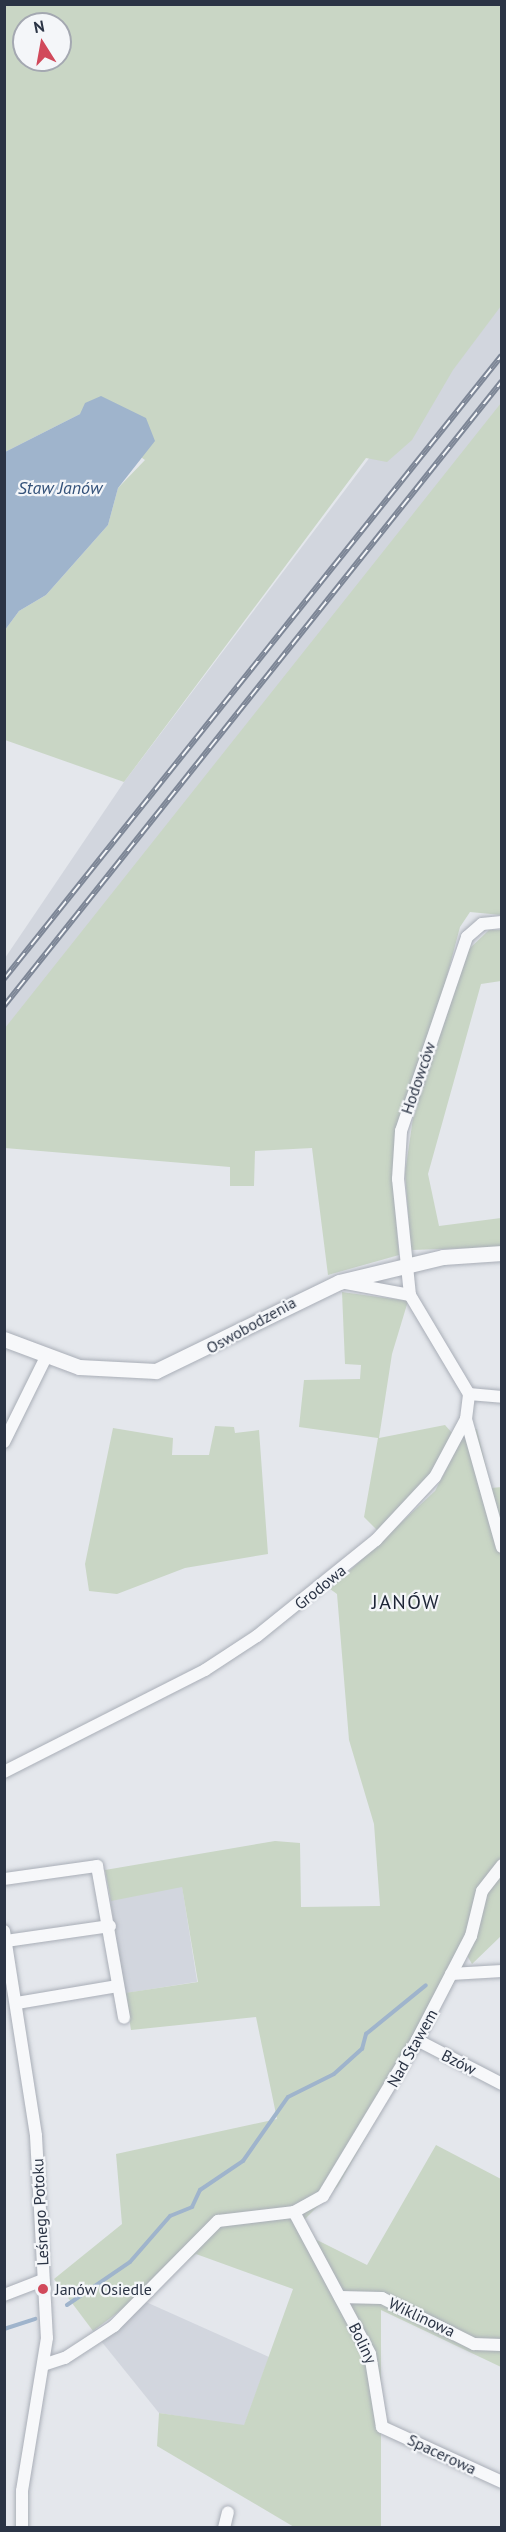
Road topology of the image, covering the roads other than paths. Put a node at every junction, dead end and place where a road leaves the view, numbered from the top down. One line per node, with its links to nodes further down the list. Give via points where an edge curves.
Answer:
1 (501, 922): 3 (street, Hodowców, via 482,924 467,937 401,1131 398,1179)
2 (501, 1253): 3 (street, Oswobodzenia)
3 (410, 1264): 4 (street, Oswobodzenia); 7 (street)
4 (390, 1268): 5 (street, Oswobodzenia); 6 (street); 7 (street)
5 (339, 1282): 6 (street); 9 (street, Oswobodzenia, via 156,1371 115,1372)
6 (392, 1288): 7 (street)
7 (409, 1290): 10 (street)
8 (4, 1339): 9 (street, Oswobodzenia)
9 (46, 1357): 13 (street)
10 (470, 1394): 11 (street); 12 (street, Grodowa)
11 (501, 1397)
12 (466, 1419): 14 (street); 15 (street, Grodowa, via 441,1468 412,1506 315,1593 205,1670)
13 (4, 1442)
14 (501, 1547)
15 (4, 1772)
16 (501, 1865): 21 (street, Nad Stawem, via 482,1891 471,1936)
17 (4, 1878): 18 (street, via 92,1864 101,1876)
18 (110, 1926): 19 (street, Leśnego Potoku); 22 (street)
19 (5, 1936): 23 (street, Leśnego Potoku)
20 (501, 1971): 21 (street)
21 (451, 1974): 25 (street, Nad Stawem)
22 (118, 1986): 23 (street); 24 (street)
23 (17, 2003): 28 (street, Leśnego Potoku, via 36,2136)
24 (124, 2018)
25 (417, 2040): 26 (street, Bzów); 27 (street, Nad Stawem, via 323,2196)
26 (501, 2084)
27 (294, 2212): 30 (street); 32 (street, Nad Stawem, via 218,2221 114,2326 65,2358)
28 (43, 2280): 29 (street); 32 (street, Leśnego Potoku)
29 (4, 2295)
30 (340, 2298): 31 (street, Wiklinowa, via 382,2298 474,2344); 33 (street, Boliny, via 370,2354)
31 (501, 2344)
32 (46, 2364): 36 (street, Leśnego Potoku, via 22,2491)
33 (382, 2427): 34 (street, Spacerowa)
34 (501, 2482)
35 (228, 2512): 37 (street)
36 (22, 2528)
37 (224, 2528)

